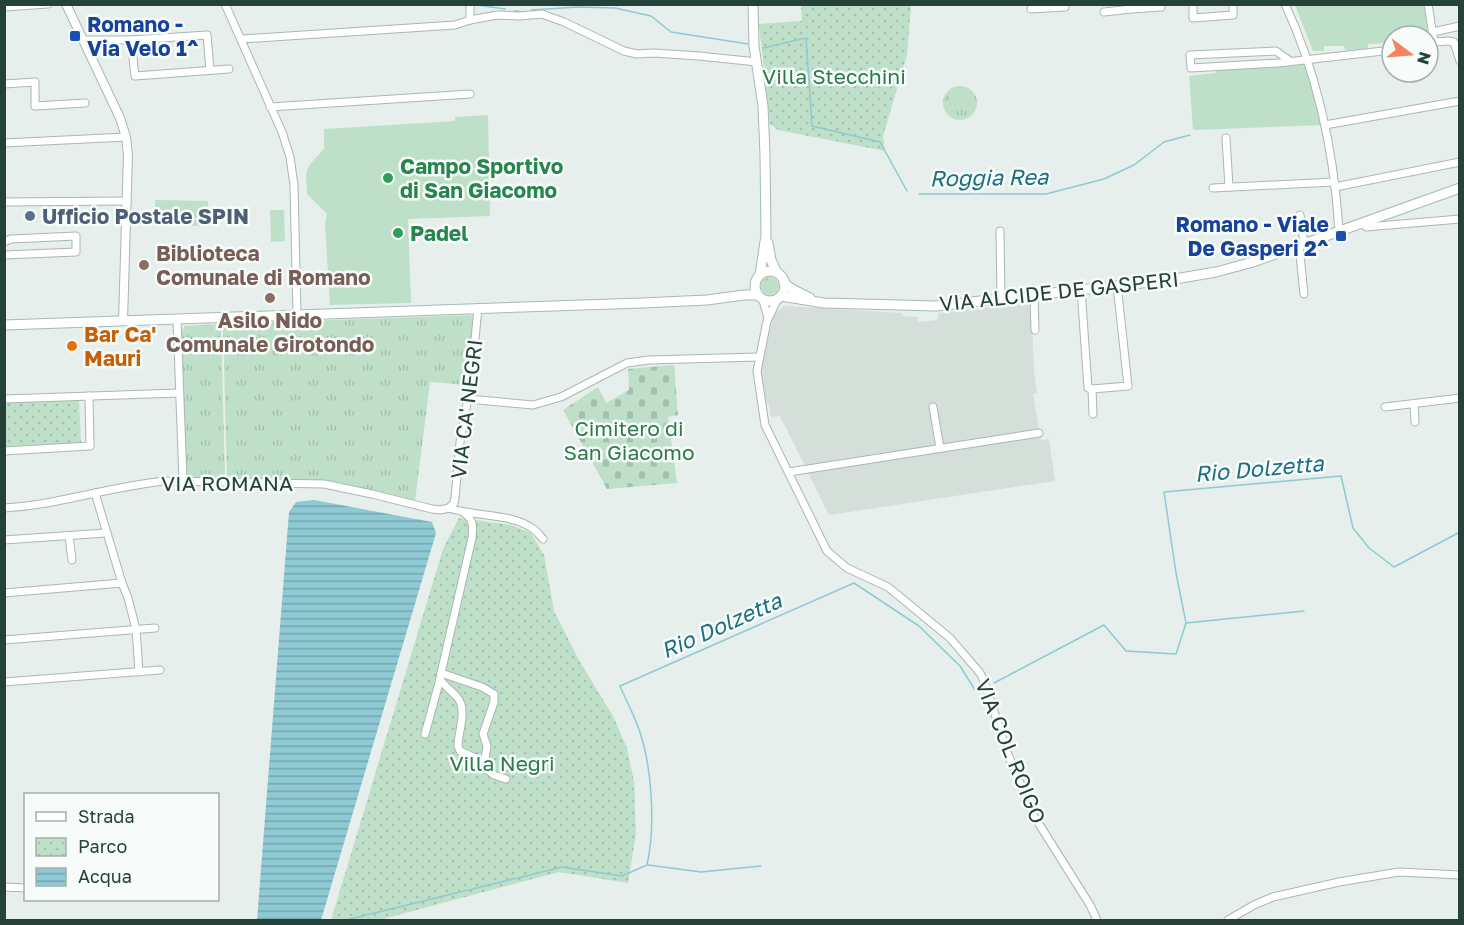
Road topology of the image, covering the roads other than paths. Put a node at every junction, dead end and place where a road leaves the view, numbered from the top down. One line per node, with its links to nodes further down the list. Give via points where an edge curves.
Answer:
1 (48, 4): 11 (street)
2 (66, 4): 21 (street)
3 (225, 4): 20 (street)
4 (470, 4): 16 (street)
5 (753, 4): 29 (main road)
6 (1065, 4): 14 (street)
7 (1193, 4): 8 (street, via 1193,18 1233,15)
8 (1233, 4)
9 (1285, 4): 26 (street)
10 (1428, 4): 17 (street)
11 (4, 7)
12 (1131, 7): 13 (street); 15 (street)
13 (1161, 7)
14 (1031, 9)
15 (1104, 12)
16 (470, 20): 20 (street, via 455,25); 29 (street, via 542,14 630,53)
17 (1432, 24)
18 (1460, 26): 19 (street)
19 (1440, 30)
20 (240, 39): 37 (street)
21 (85, 40): 22 (street); 39 (street)
22 (131, 40): 32 (street, via 207,35); 32 (street, via 135,76)
23 (1440, 41): 28 (street, via 1454,42)
24 (1380, 51): 26 (street)
25 (1282, 55): 27 (street); 30 (street); 30 (street, via 1276,51 1190,55 1191,68)
26 (1307, 59): 27 (street); 38 (street)
27 (1290, 61): 30 (street)
28 (1460, 61)
29 (757, 62): 54 (main road, via 763,106)
30 (1278, 63)
31 (229, 69): 32 (street)
32 (210, 70)
33 (4, 84): 36 (street, via 35,82 35,106)
34 (470, 94): 37 (street)
35 (1460, 100): 38 (street)
36 (84, 103)
37 (270, 107): 71 (street, via 292,166)
38 (1325, 125): 43 (street)
39 (126, 137): 41 (street); 47 (street)
40 (1226, 138): 44 (street)
41 (4, 143)
42 (1460, 162): 43 (street)
43 (1334, 184): 44 (street); 52 (street)
44 (1229, 187): 45 (street)
45 (1213, 188)
46 (1460, 188): 51 (main road, VIA ALCIDE DE GASPERI)
47 (127, 201): 48 (street); 74 (street)
48 (4, 202)
49 (1300, 215): 56 (street)
50 (1460, 219): 51 (street, via 1381,226)
51 (1363, 223): 52 (main road, VIA ALCIDE DE GASPERI)
52 (1339, 230): 56 (main road, VIA ALCIDE DE GASPERI)
53 (1000, 231): 68 (street)
54 (766, 235): 58 (main road); 59 (main road)
55 (4, 242): 57 (street, via 76,236 76,252)
56 (1302, 244): 61 (main road, VIA ALCIDE DE GASPERI, via 1216,272); 63 (street)
57 (4, 255)
58 (777, 273): 59 (main road, via 768,272); 60 (main road)
59 (758, 278): 65 (main road); 67 (main road, via 744,289)
60 (784, 283): 66 (main road); 69 (main road, VIA ALCIDE DE GASPERI)
61 (1117, 285): 62 (main road, VIA ALCIDE DE GASPERI); 78 (street, via 1128,386)
62 (1081, 289): 64 (main road, VIA ALCIDE DE GASPERI); 78 (street, via 1087,385)
63 (1304, 294)
64 (1034, 296): 68 (main road, VIA ALCIDE DE GASPERI); 76 (street)
65 (760, 297): 66 (main road, via 773,301); 67 (main road, via 744,294); 72 (street, VIA COL ROIGO)
66 (779, 298): 69 (main road, VIA ALCIDE DE GASPERI); 72 (street, VIA COL ROIGO)
67 (712, 299): 70 (main road)
68 (1001, 299): 69 (main road, VIA ALCIDE DE GASPERI, via 915,306)
69 (824, 303)
70 (478, 308): 71 (main road); 83 (street, VIA CA' NEGRI)
71 (297, 315): 73 (main road)
72 (768, 318): 77 (street, VIA COL ROIGO)
73 (177, 319): 74 (main road); 79 (street)
74 (123, 321): 75 (main road)
75 (4, 325)
76 (1035, 330)
77 (758, 357): 83 (street, via 627,363 561,397 533,405); 92 (street, VIA COL ROIGO, via 765,425)
78 (1092, 389): 87 (street)
79 (179, 393): 80 (street); 93 (street)
80 (89, 396): 82 (street); 91 (street, via 90,446)
81 (1460, 398): 84 (street)
82 (4, 399)
83 (468, 399): 96 (street, VIA CA' NEGRI, via 459,442 455,498)
84 (1414, 404): 86 (street); 88 (street)
85 (933, 407): 90 (street)
86 (1385, 407)
87 (1093, 414)
88 (1415, 422)
89 (1039, 433): 90 (street)
90 (940, 448): 92 (street)
91 (4, 451)
92 (789, 472): 118 (street, VIA COL ROIGO, via 827,550 847,568 888,587 950,638 980,672 1006,752 1034,816)
93 (183, 481): 94 (street, VIA ROMANA, via 147,483); 96 (street, VIA ROMANA, via 324,484 432,509)
94 (95, 494): 95 (street, VIA ROMANA); 98 (street)
95 (4, 508)
96 (449, 508): 97 (street, VIA ROMANA)
97 (464, 513): 100 (street, VIA ROMANA, via 520,522); 110 (street, via 473,524 472,538)
98 (106, 533): 99 (street); 103 (street)
99 (69, 536): 101 (street); 102 (street)
100 (543, 539)
101 (4, 540)
102 (72, 560)
103 (122, 583): 104 (street); 106 (street)
104 (4, 593)
105 (155, 628): 106 (street)
106 (135, 629): 107 (street); 109 (street)
107 (4, 640)
108 (160, 670): 109 (street)
109 (139, 672): 111 (street)
110 (440, 676): 112 (street); 113 (street, via 459,700 460,751); 113 (street, via 494,694 483,734 488,746)
111 (4, 682)
112 (425, 734)
113 (487, 766): 114 (street, via 494,775)
114 (506, 779)
115 (1460, 875): 119 (street, via 1399,872 1339,882 1274,897)
116 (4, 887): 117 (street)
117 (24, 888)
118 (1097, 921)
119 (1228, 921)

